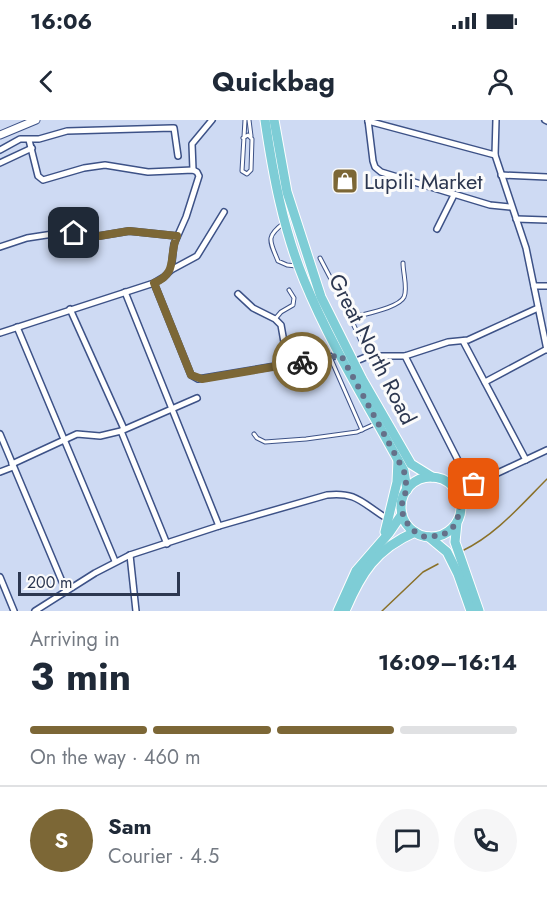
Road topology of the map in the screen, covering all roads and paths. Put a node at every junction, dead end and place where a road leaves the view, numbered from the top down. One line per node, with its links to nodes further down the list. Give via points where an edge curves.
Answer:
1 (36, 120): 8 (street)
2 (212, 120): 17 (street, via 192,144)
3 (247, 120): 9 (lane); 10 (lane)
4 (265, 120): 25 (main road, Great North Road)
5 (274, 120): 51 (main road, Great North Road, via 287,192 321,297)
6 (369, 120): 14 (street); 20 (street, via 375,167)
7 (496, 120): 14 (street)
8 (0, 135)
9 (251, 136): 10 (lane); 10 (lane, via 251,170 247,174 242,171)
10 (243, 138)
11 (29, 140): 12 (street); 13 (street, via 20,139); 15 (street, via 67,131 174,128)
12 (32, 148): 16 (street); 17 (street, via 38,176 43,180 105,165 142,172)
13 (0, 150)
14 (495, 155): 18 (street)
15 (178, 156)
16 (0, 163)
17 (193, 170): 27 (street, via 199,176)
18 (501, 175): 19 (street); 21 (street)
19 (547, 177)
20 (454, 195): 21 (street); 26 (street)
21 (511, 207): 23 (street)
22 (224, 212): 32 (street, via 197,256)
23 (516, 219): 24 (street); 34 (street)
24 (547, 220)
25 (286, 222): 31 (main road, Great North Road); 31 (lane, via 274,230 270,241 278,261)
26 (437, 229)
27 (177, 236): 28 (street, via 129,231 85,236 66,231); 32 (street)
28 (0, 247)
29 (320, 258): 41 (lane)
30 (403, 263): 41 (lane, via 404,299)
31 (299, 266): 47 (main road, Great North Road)
32 (171, 270): 33 (street)
33 (154, 283): 37 (street); 52 (street, via 194,377 202,379)
34 (534, 286): 35 (street); 39 (street)
35 (547, 286)
36 (289, 290): 42 (lane, via 293,305)
37 (125, 292): 40 (street); 55 (street)
38 (238, 294): 42 (street, via 253,308)
39 (538, 308): 45 (street, via 474,339); 46 (street)
40 (70, 309): 43 (street); 57 (street)
41 (351, 318): 48 (lane)
42 (275, 319): 52 (street, via 281,326)
43 (17, 327): 44 (street); 61 (street)
44 (0, 333)
45 (463, 340): 49 (street); 53 (street)
46 (547, 350): 53 (street)
47 (341, 355): 50 (street); 56 (main road, Great North Road)
48 (368, 356): 49 (street); 51 (street)
49 (405, 356): 68 (street)
50 (330, 357): 52 (street); 58 (lane)
51 (354, 363): 67 (main road, Great North Road, via 411,464)
52 (288, 364)
53 (485, 382): 64 (street)
54 (196, 398): 55 (street)
55 (171, 410): 57 (street); 75 (street)
56 (379, 423): 58 (lane); 63 (main road, Great North Road)
57 (122, 430): 61 (street, via 99,436 77,434); 79 (street)
58 (362, 430): 60 (lane, via 265,442)
59 (0, 434): 65 (street)
60 (254, 434)
61 (64, 440): 65 (street); 81 (street)
62 (547, 450): 64 (street)
63 (398, 460): 69 (main road, Great North Road); 78 (main road, via 389,524)
64 (526, 460): 68 (street)
65 (12, 465): 66 (street); 83 (street)
66 (0, 472)
67 (432, 477): 69 (main road, via 418,480); 70 (main road, via 443,480)
68 (470, 487): 70 (street); 71 (street)
69 (407, 489): 72 (main road)
70 (454, 490): 71 (main road)
71 (459, 500): 74 (main road)
72 (402, 514): 76 (main road); 78 (main road)
73 (383, 516): 75 (street, via 344,493)
74 (458, 520): 77 (main road, via 443,535); 90 (main road, via 455,542)
75 (219, 526): 79 (street)
76 (415, 532): 77 (main road); 88 (main road, via 377,556)
77 (429, 537): 89 (main road, via 447,552)
78 (380, 542): 87 (main road, via 356,571)
79 (166, 544): 80 (street)
80 (130, 555): 81 (street); 86 (street)
81 (115, 561): 83 (street)
82 (0, 577): 84 (street)
83 (66, 591): 85 (street)
84 (14, 611)
85 (35, 611)
86 (136, 611)
87 (338, 611)
88 (345, 611)
89 (471, 611)
90 (479, 611)

